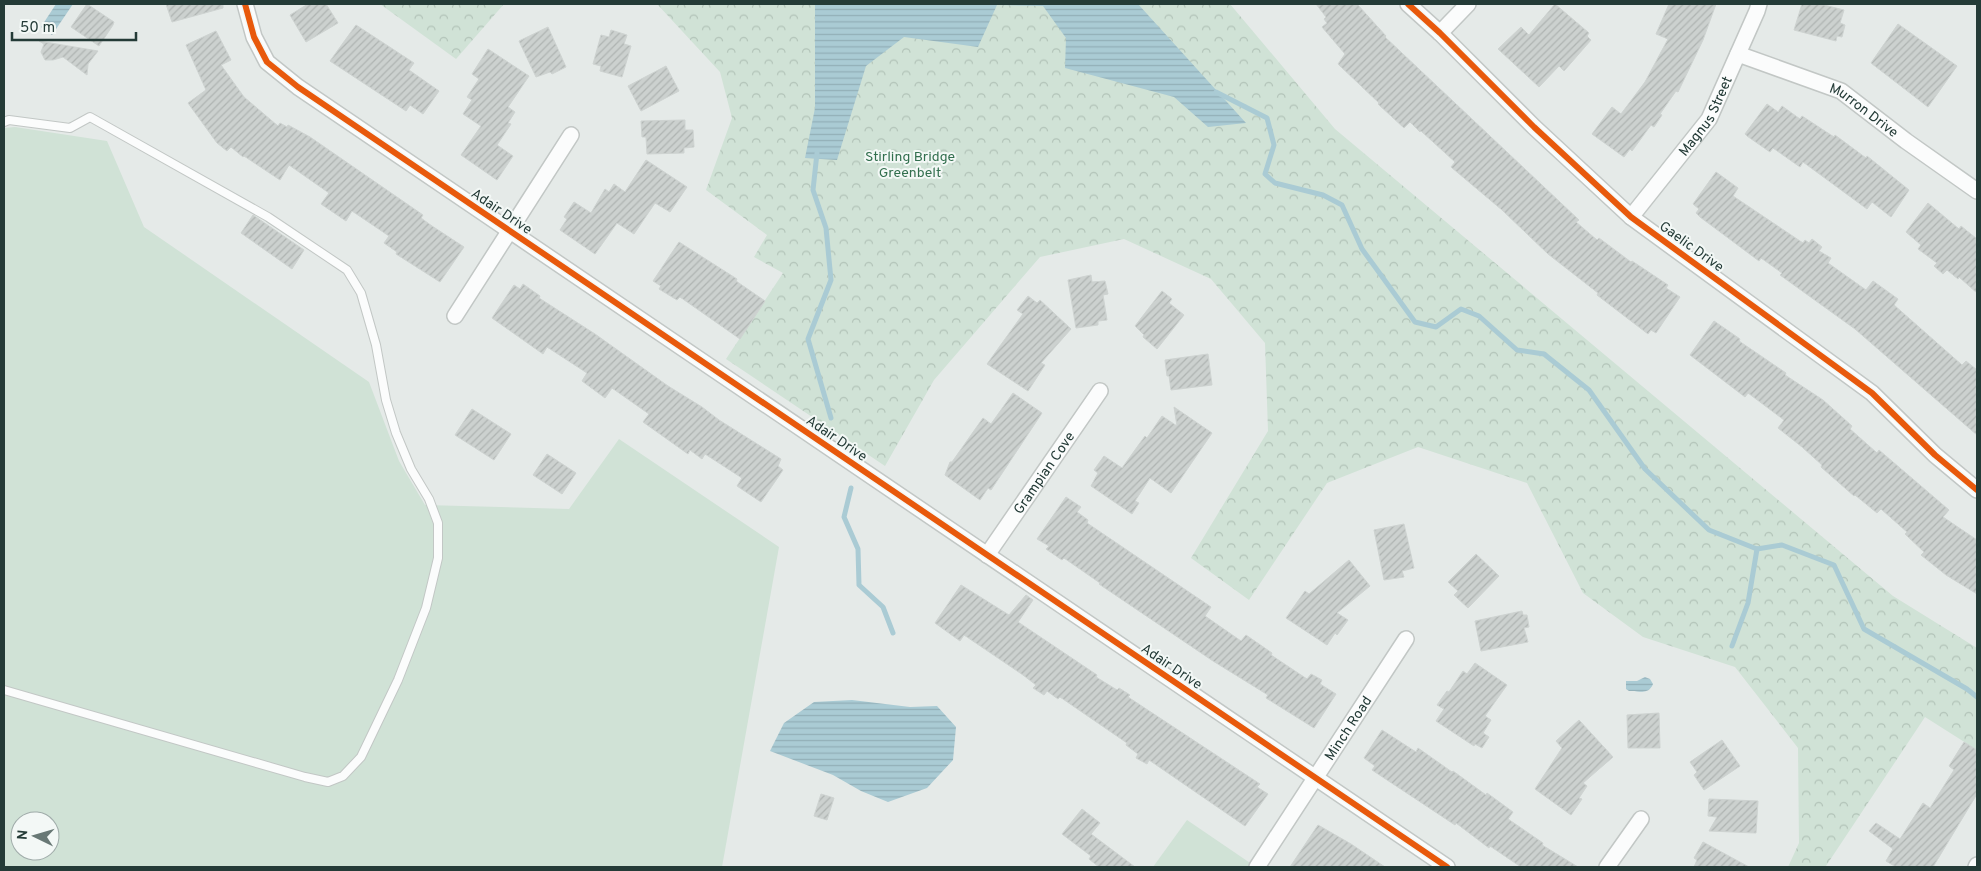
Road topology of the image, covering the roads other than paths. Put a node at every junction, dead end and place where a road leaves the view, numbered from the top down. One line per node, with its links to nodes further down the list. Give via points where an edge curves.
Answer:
1 (244, 4): 11 (street, Adair Drive, via 254,37 267,62 298,88)
2 (1408, 4): 5 (street, Gaelic Drive)
3 (1468, 4): 5 (street)
4 (1759, 4): 6 (street, Magnus Street)
5 (1440, 33): 10 (street, Gaelic Drive, via 1534,128)
6 (1738, 54): 9 (street, Murron Drive, via 1841,91); 10 (street, Magnus Street, via 1709,119)
7 (4, 122): 17 (lane, via 70,128 90,117 268,217 346,270 361,294 396,432 438,523 438,558 426,608 398,680 361,757 343,776 328,782)
8 (571, 134): 11 (street)
9 (1977, 191)
10 (1631, 217): 14 (street, Gaelic Drive, via 1872,393 1935,455)
11 (510, 232): 12 (street); 15 (street, Adair Drive)
12 (455, 316)
13 (1100, 391): 15 (street, Grampian Cove)
14 (1977, 490)
15 (987, 555): 18 (street, Adair Drive)
16 (1406, 640): 18 (street, Minch Road)
17 (4, 690)
18 (1315, 778): 20 (street, Minch Road); 21 (street, Adair Drive)
19 (1641, 820): 22 (street)
20 (1257, 867)
21 (1447, 867)
22 (1608, 867)

